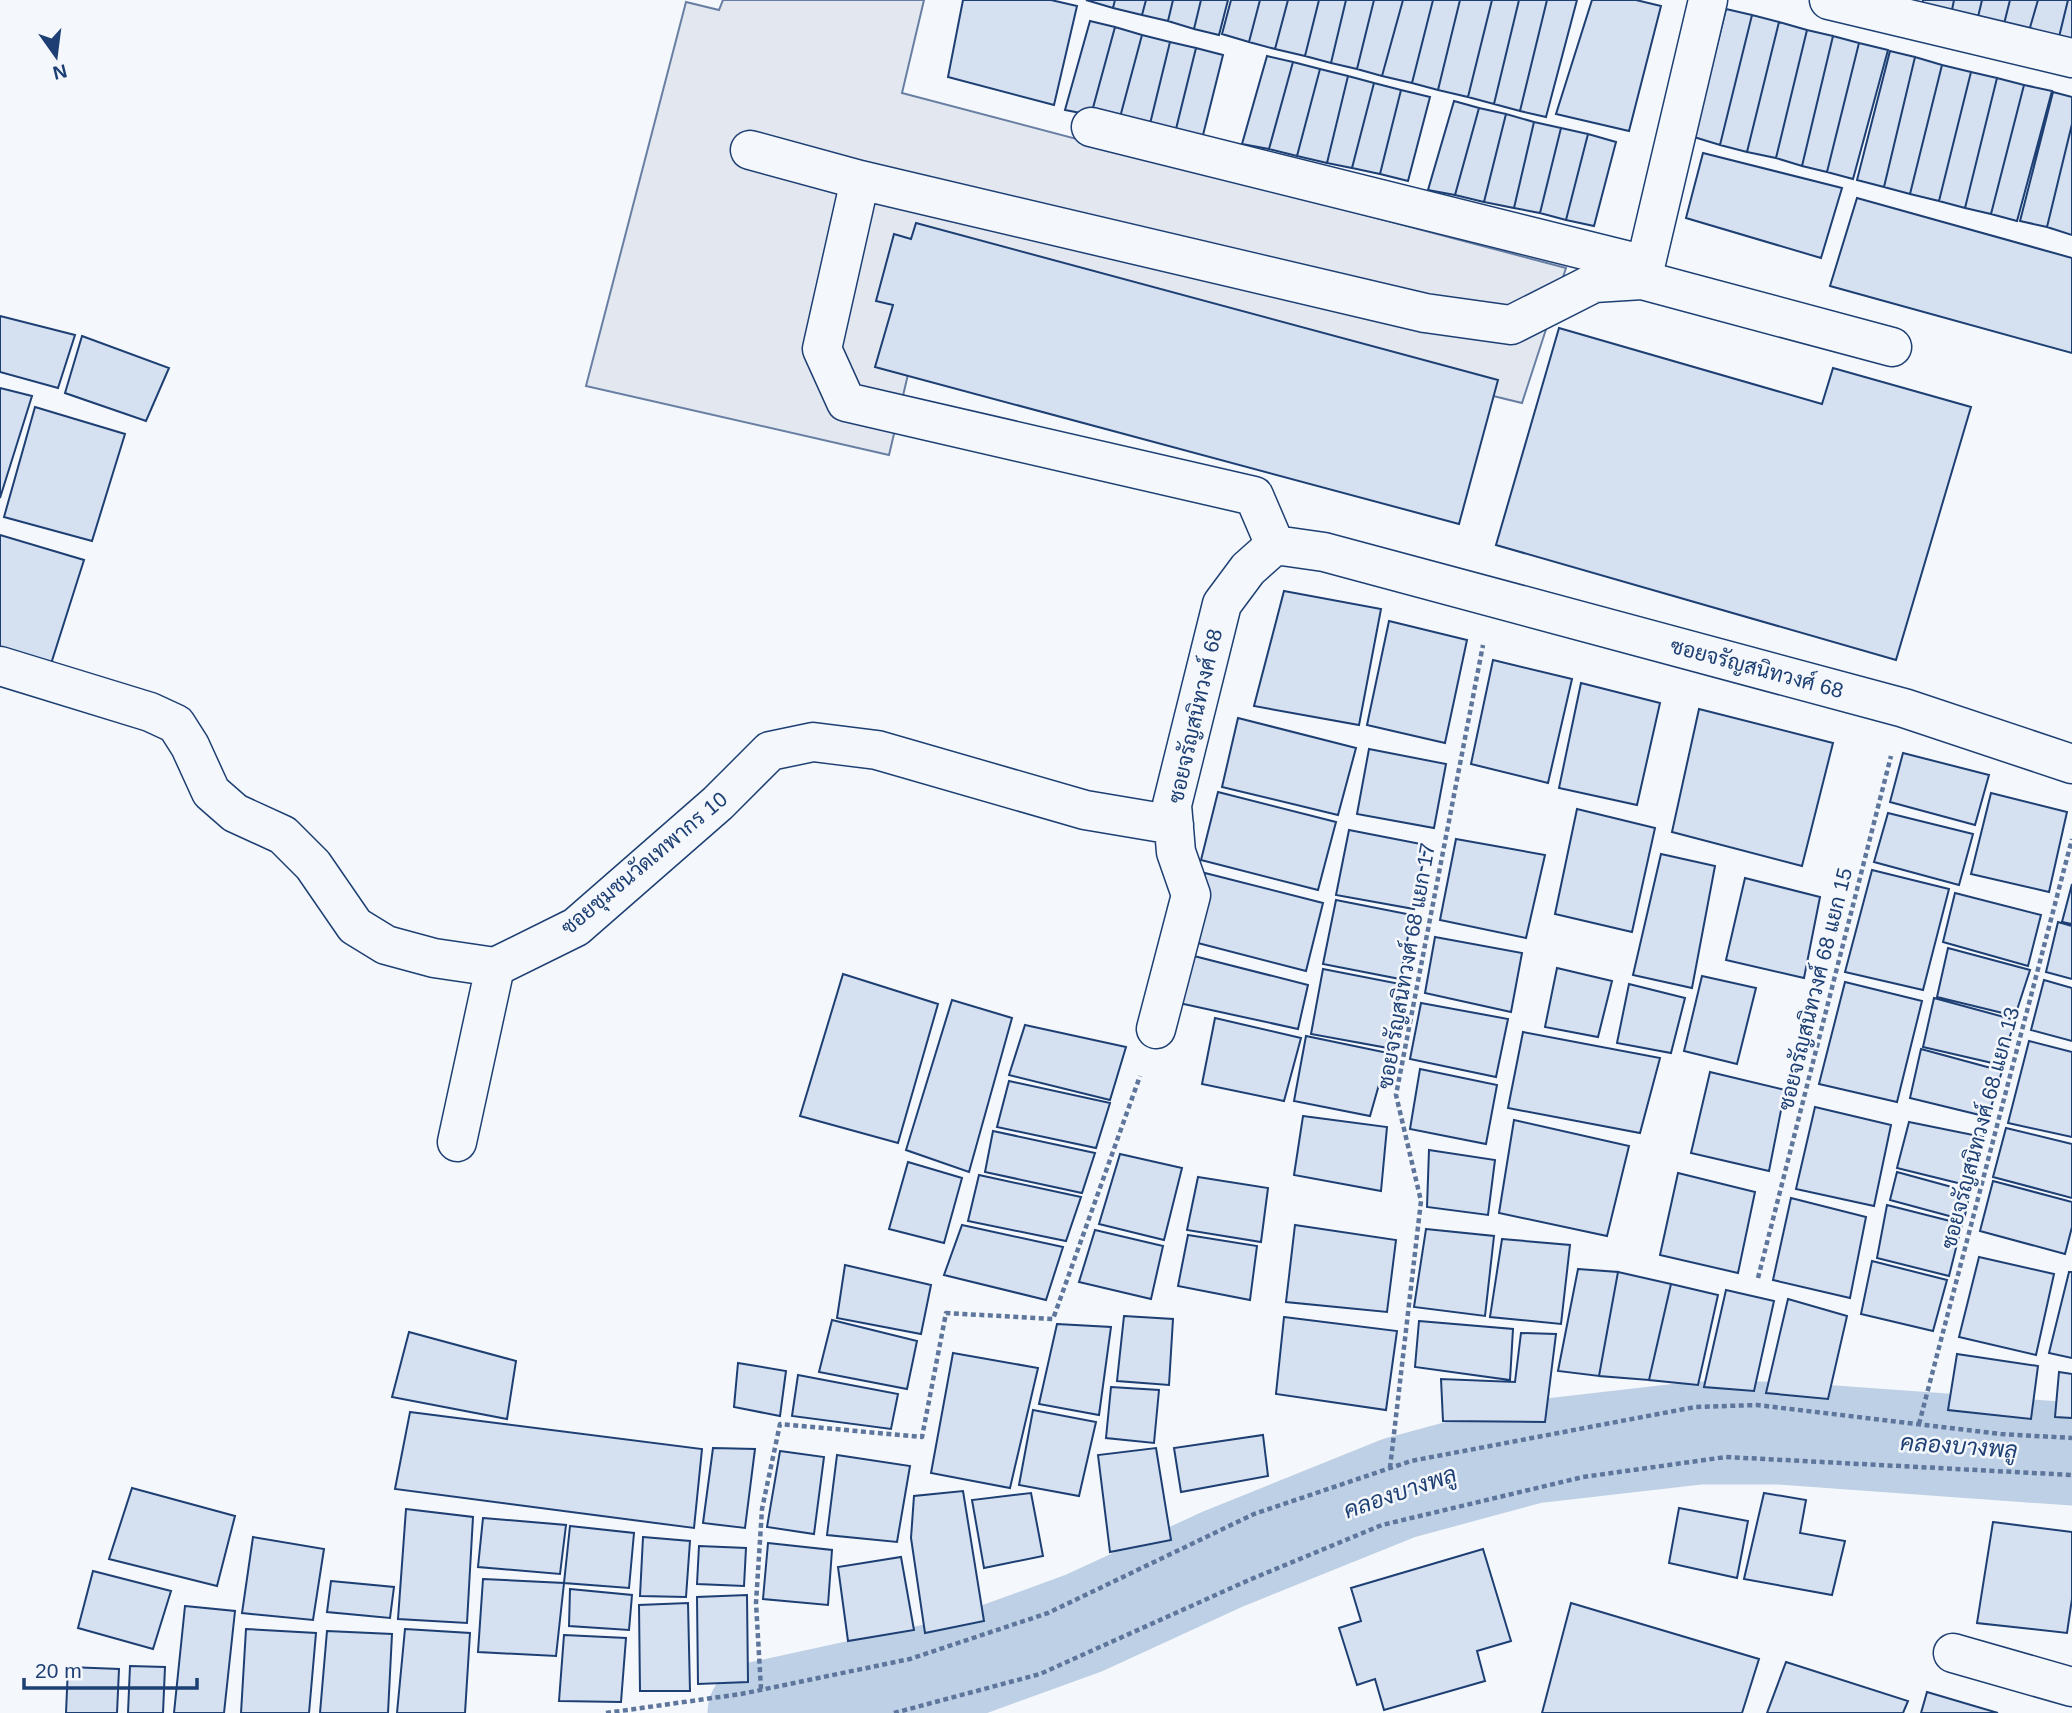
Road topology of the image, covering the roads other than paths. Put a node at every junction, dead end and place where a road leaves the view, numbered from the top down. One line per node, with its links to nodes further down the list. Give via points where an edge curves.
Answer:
1 (1709, 0): 7 (street)
2 (1829, 0): 3 (street)
3 (2072, 58)
4 (1091, 127): 7 (street)
5 (750, 150): 6 (street)
6 (860, 180): 7 (street, via 1425,313 1511,325 1594,283); 9 (street, via 822,349 846,402 1254,496)
7 (1644, 272): 8 (street)
8 (1892, 347)
9 (1275, 545): 11 (street, ซอยจรัญสนิทวงศ์ 68, via 1324,552 1903,708); 12 (street, ซอยจรัญสนิทวงศ์ 68, via 1248,569 1222,604 1172,805)
10 (0, 666): 13 (street, via 176,724 211,792 235,813 283,835 313,865 355,926 387,945)
11 (2072, 764)
12 (1174, 825): 13 (street, ซอยชุมชนวัดเทพากร 10, via 1085,810 877,750 813,741 770,751 718,803 576,927); 14 (street, ซอยจรัญสนิทวงศ์ 68, via 1176,852 1191,895)
13 (495, 967): 15 (street)
14 (1156, 1029)
15 (457, 1142)
16 (1953, 1653): 17 (street)
17 (2072, 1687)

